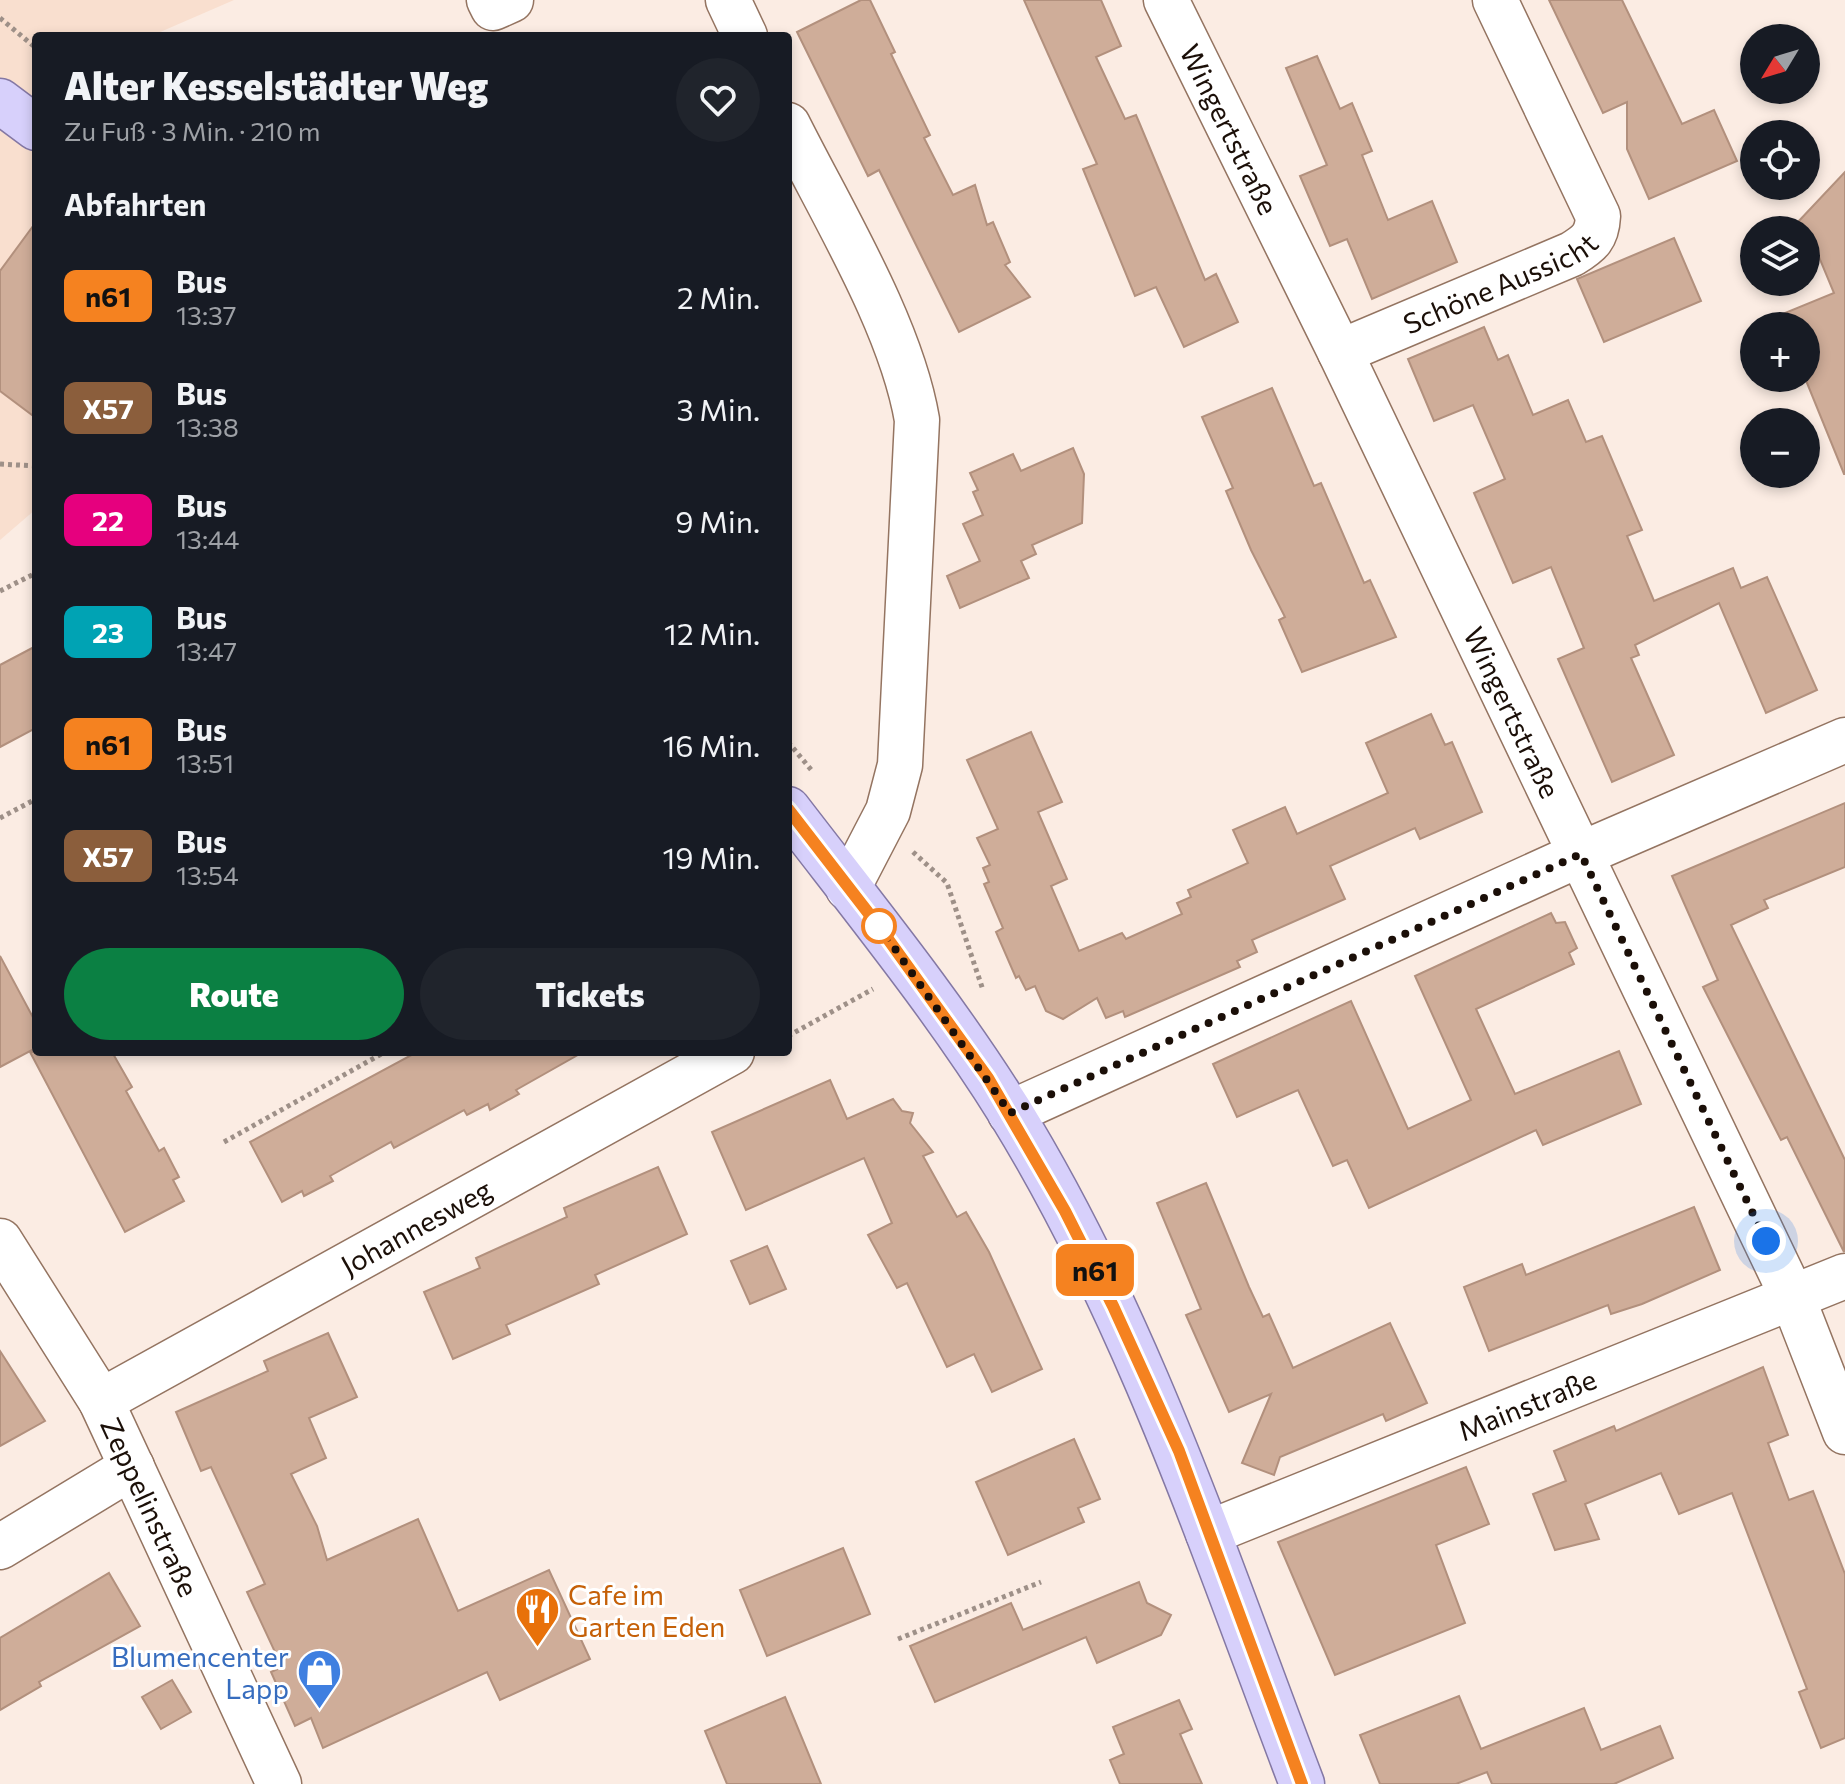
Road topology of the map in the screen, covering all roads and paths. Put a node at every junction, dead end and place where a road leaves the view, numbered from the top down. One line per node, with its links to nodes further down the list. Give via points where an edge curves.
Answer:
1 (489, 0): 2 (street, via 493,8)
2 (511, 0)
3 (728, 0): 7 (street)
4 (1166, 0): 12 (street, Wingertstraße)
5 (1495, 0): 12 (street, Schöne Aussicht, via 1598,216 1597,233 1572,254)
6 (0, 18): 8 (path)
7 (743, 32)
8 (32, 45)
9 (0, 101): 10 (main road)
10 (32, 125)
11 (792, 133): 23 (street, via 890,331 910,381 917,420 900,765)
12 (1340, 352): 24 (street, Wingertstraße)
13 (0, 464): 14 (path)
14 (32, 466)
15 (32, 575): 16 (path)
16 (0, 591)
17 (1845, 740): 24 (street)
18 (792, 747): 19 (path)
19 (816, 776)
20 (32, 801): 22 (path)
21 (792, 814): 25 (main road)
22 (0, 818)
23 (879, 831): 25 (street); 27 (path, via 921,857 947,883)
24 (1581, 854): 31 (street); 35 (street, Wingertstraße)
25 (848, 888): 26 (main road)
26 (909, 969): 28 (path); 31 (main road)
27 (987, 1000)
28 (792, 1034)
29 (378, 1056): 32 (path)
30 (725, 1056): 36 (street, Johannesweg)
31 (1010, 1113): 39 (main road, via 1113,1306 1179,1451)
32 (224, 1142)
33 (0, 1241): 36 (street, Zeppelinstraße)
34 (1845, 1276): 35 (street, Mainstraße)
35 (1792, 1296): 37 (street, Wingertstraße); 39 (street, Mainstraße)
36 (101, 1401): 38 (street, Zeppelinstraße)
37 (1845, 1432)
38 (132, 1467): 40 (street); 43 (street, Zeppelinstraße)
39 (1208, 1533): 44 (main road)
40 (0, 1547)
41 (1041, 1582): 42 (path)
42 (898, 1639)
43 (279, 1784)
44 (1302, 1784)

